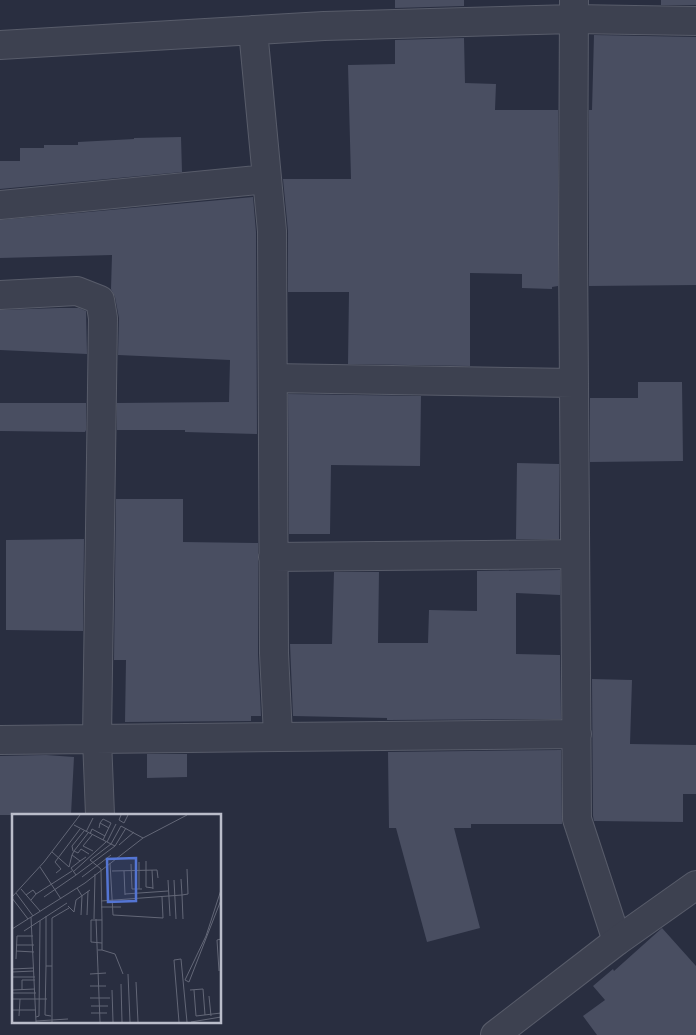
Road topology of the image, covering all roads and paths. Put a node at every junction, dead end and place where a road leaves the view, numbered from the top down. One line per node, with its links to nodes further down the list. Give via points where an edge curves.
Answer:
1 (574, 10): 2 (street); 3 (street); 9 (street)
2 (696, 21)
3 (253, 30): 4 (street); 5 (street)
4 (0, 45)
5 (267, 179): 6 (street); 8 (street, via 272,231)
6 (0, 205)
7 (0, 295): 14 (street, via 77,291 100,300 103,318)
8 (273, 378): 9 (street); 11 (street)
9 (574, 382): 10 (street)
10 (575, 554): 11 (street); 12 (street)
11 (273, 557): 13 (street)
12 (577, 734): 13 (street); 18 (street, via 577,819)
13 (278, 736): 14 (street)
14 (97, 739): 15 (street); 16 (street)
15 (0, 740)
16 (100, 814)
17 (696, 885): 18 (street)
18 (617, 941): 19 (street)
19 (495, 1035)

